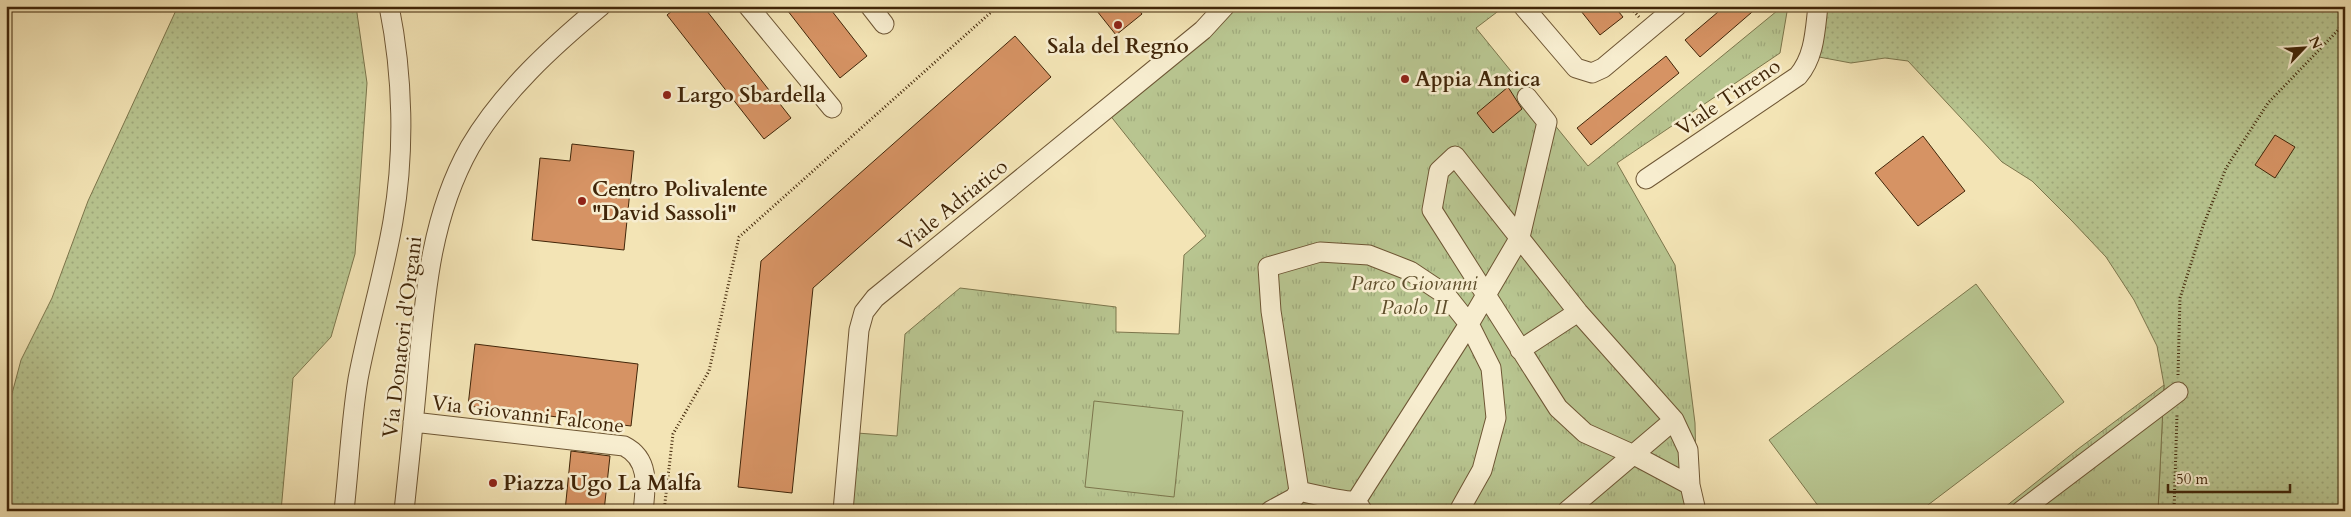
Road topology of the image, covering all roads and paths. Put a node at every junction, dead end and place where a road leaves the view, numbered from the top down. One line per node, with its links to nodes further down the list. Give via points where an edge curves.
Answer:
1 (389, 6): 27 (street, via 400,116 398,182 393,220 358,382)
2 (601, 6): 22 (street, Via Donatori d'Organi, via 528,73 504,100 471,146 450,190 432,256 426,294)
3 (748, 6): 13 (street)
4 (870, 6): 10 (street)
5 (998, 6): 30 (path, via 739,237 709,370 672,434)
6 (1225, 6): 31 (street, Viale Adriatico, via 1203,30 872,301 864,312 859,330)
7 (1523, 6): 8 (street, via 1576,68 1587,73 1603,68)
8 (1677, 6)
9 (1818, 6): 14 (street, Viale Tirreno, via 1812,49 1798,76)
10 (884, 24)
11 (2345, 24): 20 (path, via 2268,103 2226,168 2180,298)
12 (1527, 97): 15 (street, via 1547,122)
13 (832, 108)
14 (1646, 179)
15 (1520, 237): 16 (street); 16 (street, via 1455,156 1438,171 1432,210); 17 (street)
16 (1487, 296): 18 (street); 19 (street)
17 (1578, 312): 19 (street); 21 (street)
18 (1469, 324): 25 (street, via 1446,295 1410,271 1369,254 1320,252 1268,267 1271,311); 26 (street); 33 (street, via 1490,368 1496,418 1482,470)
19 (1520, 350): 23 (street, via 1558,408 1586,433)
20 (2178, 392): 36 (street); 37 (path)
21 (1674, 420): 23 (street); 24 (street, via 1688,450)
22 (414, 422): 28 (street, Via Donatori d'Organi); 29 (street, Via Giovanni Falcone, via 624,446 638,458 645,473)
23 (1634, 454): 24 (street); 34 (street)
24 (1690, 485): 35 (street)
25 (1299, 492): 26 (street, via 1334,497); 32 (street)
26 (1359, 506)
27 (344, 511)
28 (404, 511)
29 (643, 511)
30 (664, 511)
31 (843, 511)
32 (1270, 511)
33 (1459, 511)
34 (1567, 511)
35 (1696, 511)
36 (2021, 511)
37 (2174, 511)

